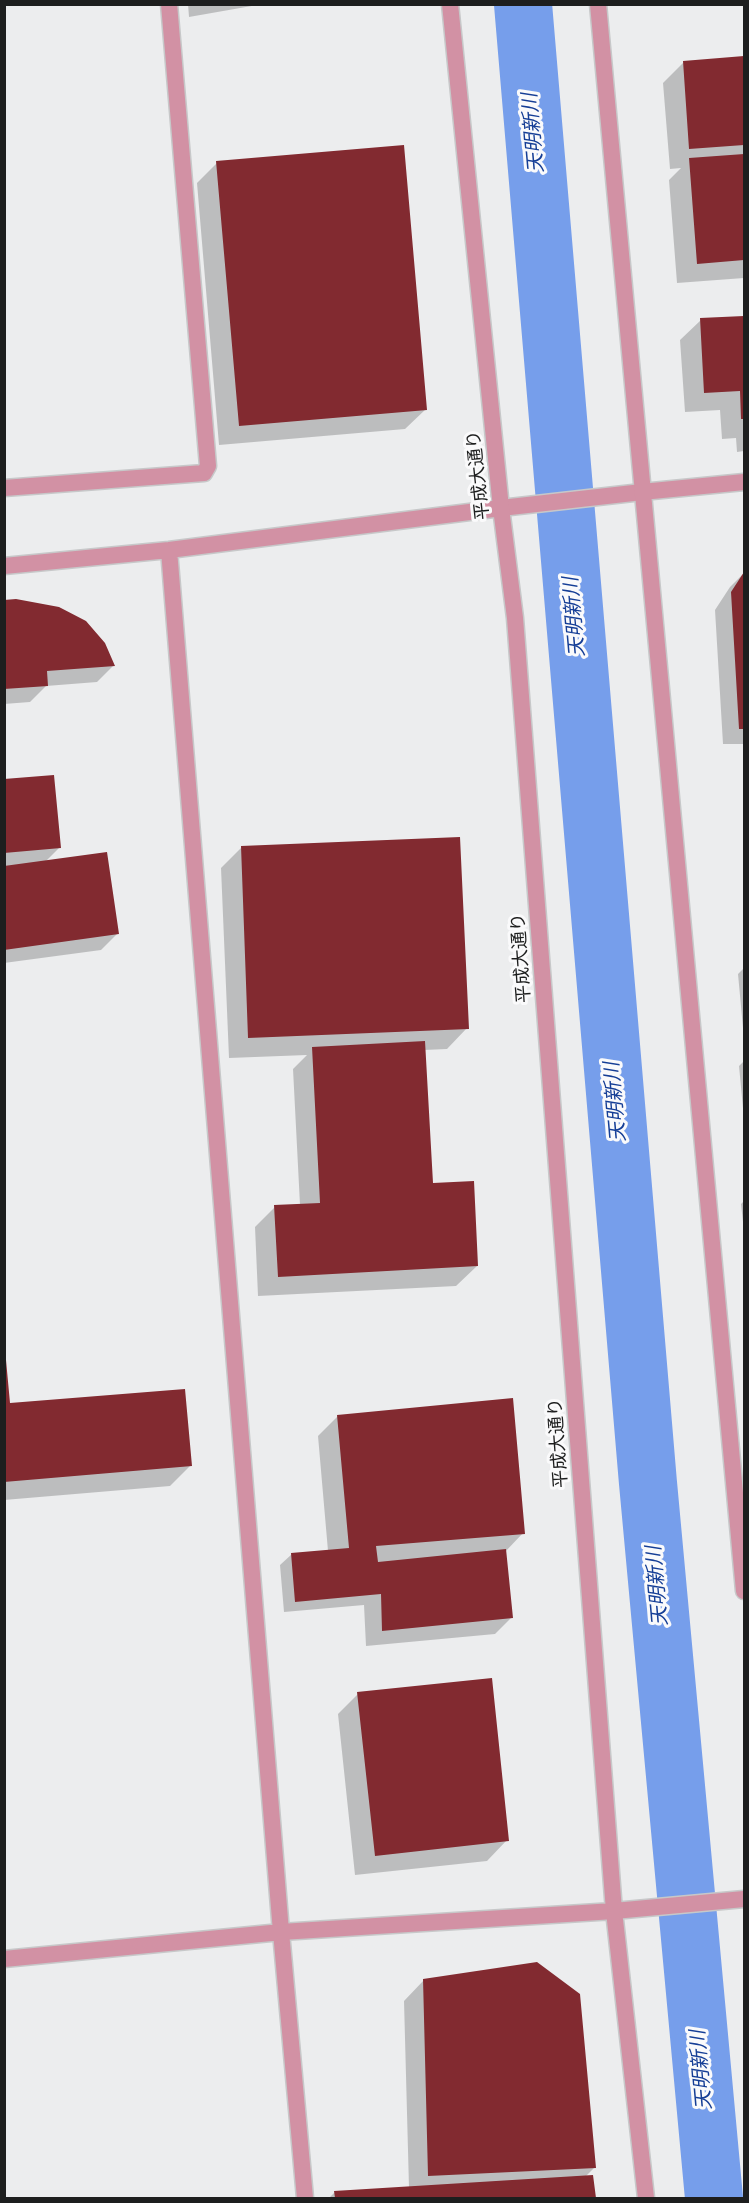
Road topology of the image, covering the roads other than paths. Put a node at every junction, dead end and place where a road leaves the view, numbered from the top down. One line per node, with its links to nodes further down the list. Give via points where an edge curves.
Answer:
1 (169, 4): 5 (street, via 208,466 204,473)
2 (450, 4): 7 (street, 平成大通り)
3 (598, 4): 6 (street)
4 (744, 482): 6 (street)
5 (4, 488)
6 (642, 492): 7 (street); 10 (street)
7 (501, 508): 8 (street); 12 (street, 平成大通り, via 515,618)
8 (169, 550): 9 (street); 13 (street)
9 (4, 566)
10 (744, 1591)
11 (744, 1899): 12 (street)
12 (614, 1911): 13 (street); 16 (street, 平成大通り)
13 (281, 1932): 14 (street); 15 (street)
14 (4, 1959)
15 (305, 2199)
16 (646, 2199)

